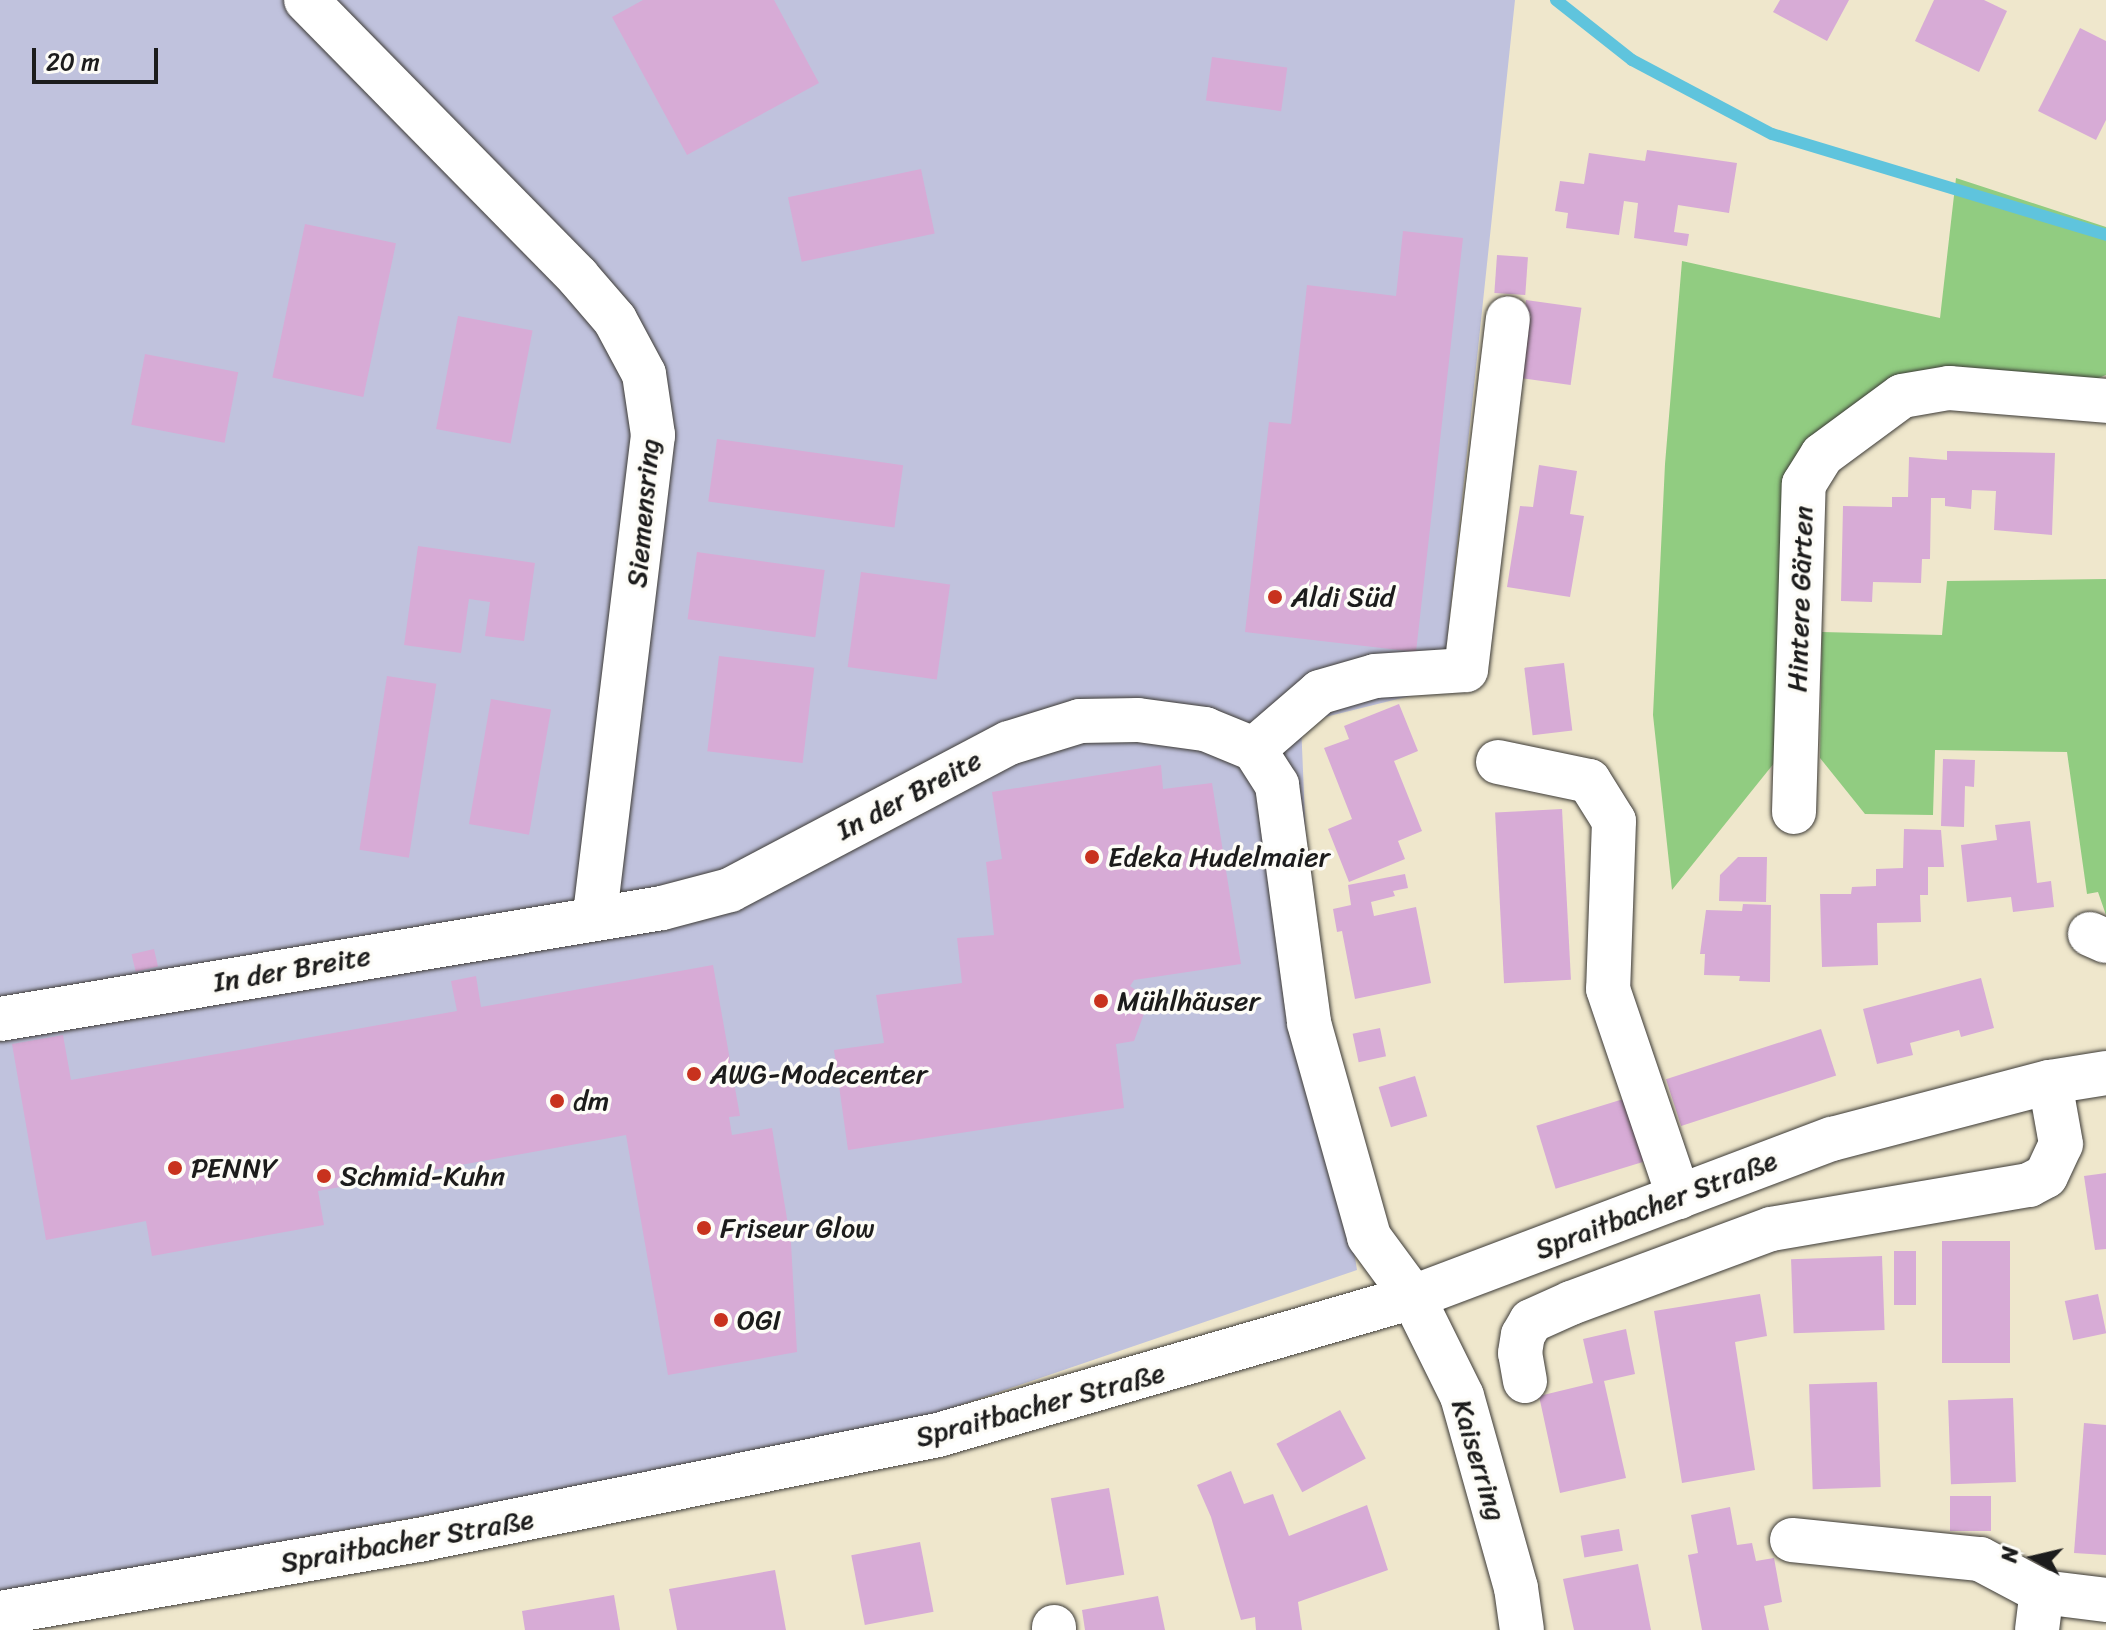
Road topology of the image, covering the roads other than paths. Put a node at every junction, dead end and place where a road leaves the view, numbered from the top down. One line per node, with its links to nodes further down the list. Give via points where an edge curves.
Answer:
1 (306, 0): 7 (street, Siemensring, via 578,277 615,320 644,374 653,435)
2 (1508, 318): 4 (street, via 1466,670 1375,676 1320,692)
3 (2106, 401): 6 (street, Hintere Gärten, via 1949,388 1902,396 1822,455 1804,484)
4 (1254, 749): 7 (street, In der Breite, via 1205,729 1138,720 1080,721 1009,743 730,890 662,908); 12 (street, via 1277,785 1309,1023 1369,1237)
5 (1498, 762): 11 (street, via 1589,781 1614,821 1608,989)
6 (1794, 812)
7 (595, 917): 8 (street, In der Breite)
8 (0, 1019)
9 (2106, 1073): 10 (street, Spraitbacher Straße)
10 (2050, 1082): 11 (street, Spraitbacher Straße, via 1832,1139); 13 (street, via 2061,1144 2046,1176 2029,1185 1771,1229 1571,1303 1531,1321 1520,1353)
11 (1679, 1197): 12 (street, Spraitbacher Straße)
12 (1413, 1297): 17 (street, Spraitbacher Straße, via 938,1435 419,1540); 18 (street, Kaiserring, via 1462,1396 1516,1588)
13 (1525, 1381)
14 (1792, 1540): 16 (street, via 1980,1559)
15 (2106, 1600): 16 (street)
16 (2039, 1611)
17 (0, 1613)
18 (1522, 1630)

